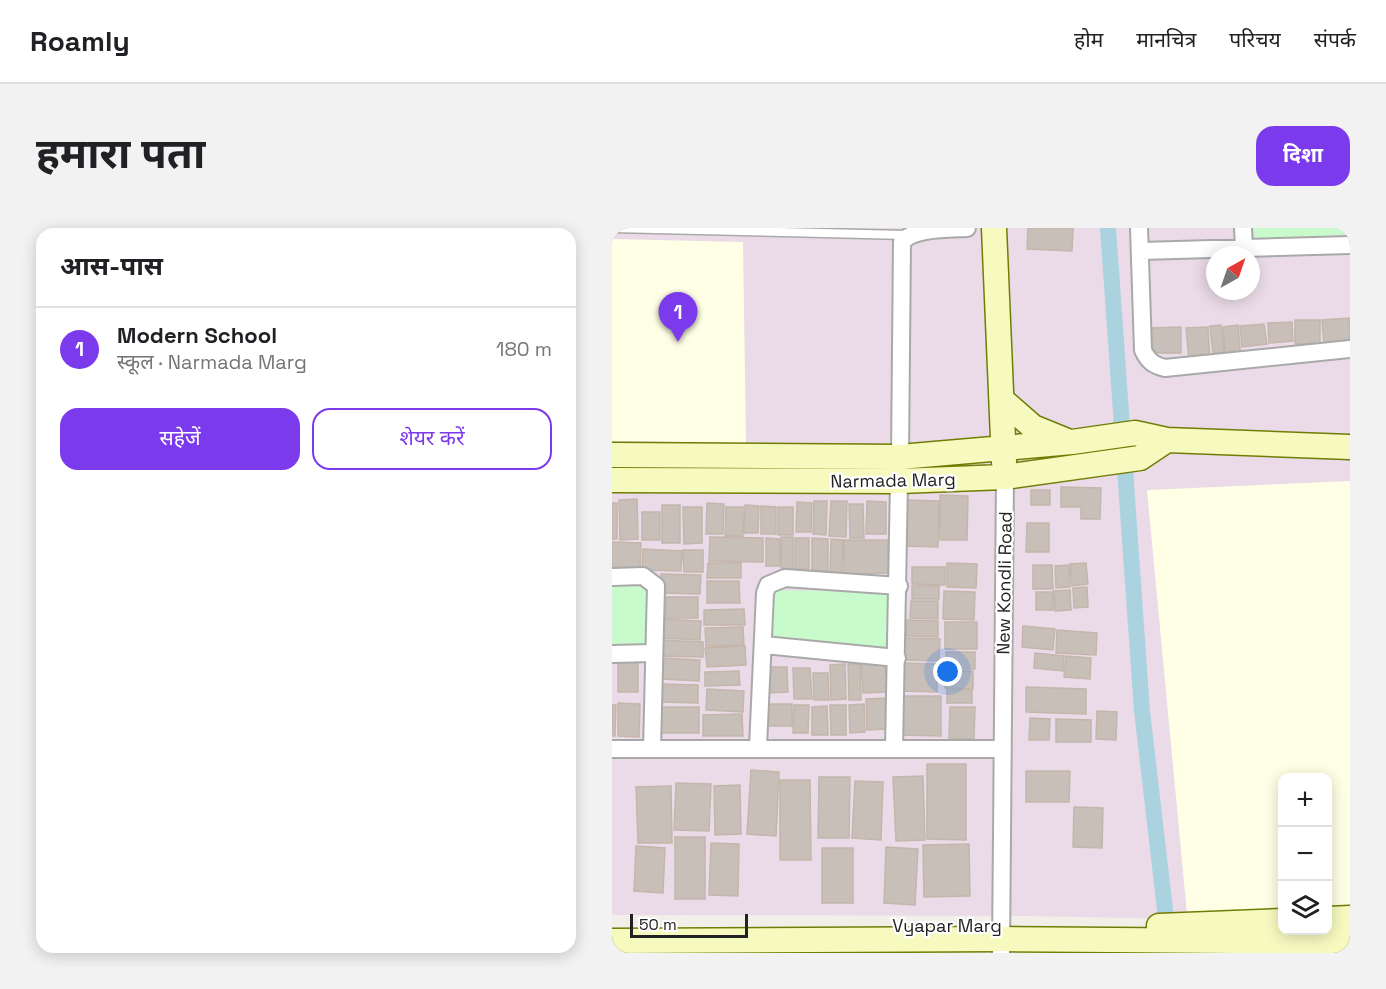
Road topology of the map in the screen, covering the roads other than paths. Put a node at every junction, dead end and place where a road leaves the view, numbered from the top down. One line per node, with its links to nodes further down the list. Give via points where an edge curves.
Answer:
1 (612, 228): 6 (lane)
2 (967, 228): 6 (street)
3 (994, 228): 13 (street, New Kondli Road)
4 (1139, 228): 11 (street)
5 (1243, 228): 8 (street)
6 (906, 235): 19 (street, via 900,250)
7 (1350, 245): 9 (street)
8 (1244, 246)
9 (1260, 248)
10 (1206, 249): 11 (street)
11 (1141, 251): 12 (street, via 1143,350 1155,366)
12 (1350, 349)
13 (1002, 400): 15 (street, via 1033,427); 16 (street, New Kondli Road)
14 (1167, 440): 15 (street, Narmada Marg, via 1135,433); 17 (street, Narmada Marg); 20 (street, Narmada Marg, via 1140,458)
15 (1072, 442): 16 (street, Narmada Marg)
16 (1004, 447): 19 (street, Narmada Marg); 20 (street, New Kondli Road)
17 (1350, 447)
18 (612, 456): 19 (street, Narmada Marg)
19 (900, 457)
20 (1005, 477): 22 (street, Narmada Marg); 30 (street, New Kondli Road)
21 (612, 480): 22 (street, Narmada Marg)
22 (899, 481): 24 (street)
23 (612, 577): 26 (street, via 643,576 656,586)
24 (899, 586): 25 (street, via 776,580 765,593); 28 (street)
25 (764, 645): 28 (street); 29 (street)
26 (653, 653): 27 (street); 32 (street)
27 (612, 654)
28 (897, 658): 33 (street)
29 (758, 747): 32 (street); 33 (street)
30 (1002, 748): 33 (street); 39 (street, New Kondli Road)
31 (612, 749): 32 (street)
32 (652, 749)
33 (894, 749)
34 (1350, 918): 35 (street)
35 (1332, 919)
36 (1278, 922): 38 (street, Vyapar Marg)
37 (612, 925): 39 (street, Vyapar Marg)
38 (1188, 934): 39 (street, Vyapar Marg); 43 (street, Vyapar Marg)
39 (1001, 939): 42 (street, Vyapar Marg)
40 (612, 941): 42 (street, Vyapar Marg)
41 (1350, 942): 43 (street, Vyapar Marg)
42 (888, 947)
43 (1323, 948)

